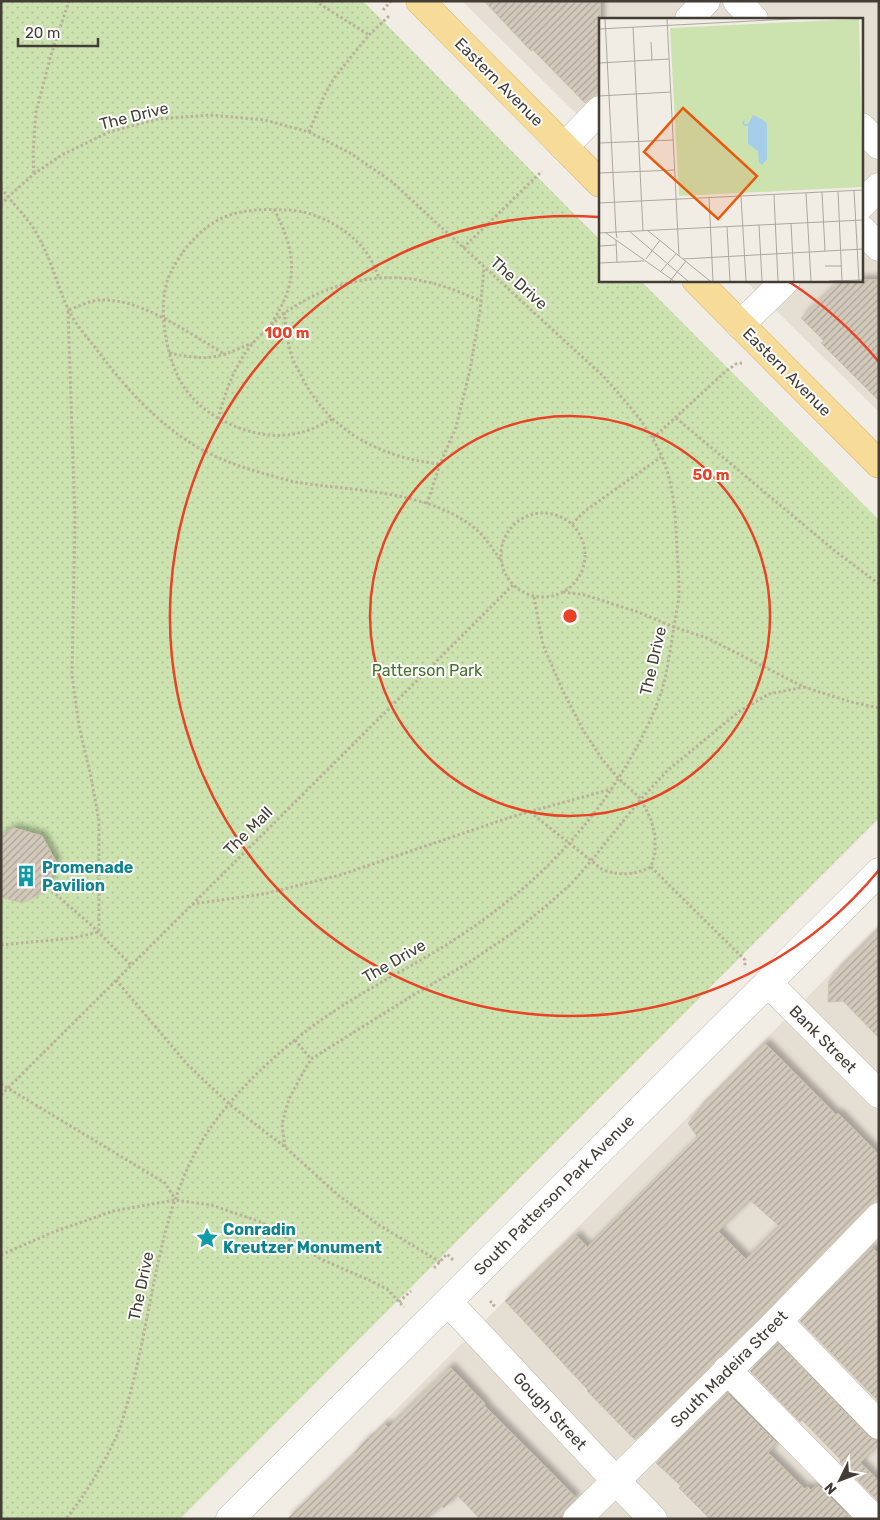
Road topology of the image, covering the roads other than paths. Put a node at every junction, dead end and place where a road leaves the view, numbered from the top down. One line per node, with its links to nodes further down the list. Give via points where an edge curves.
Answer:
1 (420, 1): 9 (main road, Eastern Avenue)
2 (706, 1): 4 (street)
3 (737, 1): 5 (street)
4 (690, 18)
5 (753, 18)
6 (599, 111): 9 (street)
7 (862, 128): 8 (street)
8 (879, 145)
9 (564, 147): 10 (main road, Eastern Avenue)
10 (599, 182)
11 (879, 187): 12 (street)
12 (862, 204)
13 (862, 230): 14 (street)
14 (879, 247)
15 (697, 281): 17 (main road, Eastern Avenue)
16 (785, 281): 17 (street)
17 (740, 325): 18 (main road, Eastern Avenue)
18 (879, 464)
19 (879, 872): 20 (street, South Patterson Park Avenue)
20 (768, 982): 21 (street, Bank Street); 23 (street, South Patterson Park Avenue)
21 (878, 1093)
22 (879, 1217): 24 (street, South Madeira Street)
23 (448, 1302): 27 (street, Gough Street); 28 (street, South Patterson Park Avenue)
24 (778, 1321): 25 (street, South Madeira Street); 26 (street)
25 (728, 1370): 27 (street, South Madeira Street); 31 (street)
26 (879, 1425)
27 (616, 1481): 29 (street, South Madeira Street); 30 (street, Gough Street)
28 (230, 1519)
29 (577, 1519)
30 (653, 1519)
31 (874, 1519)

